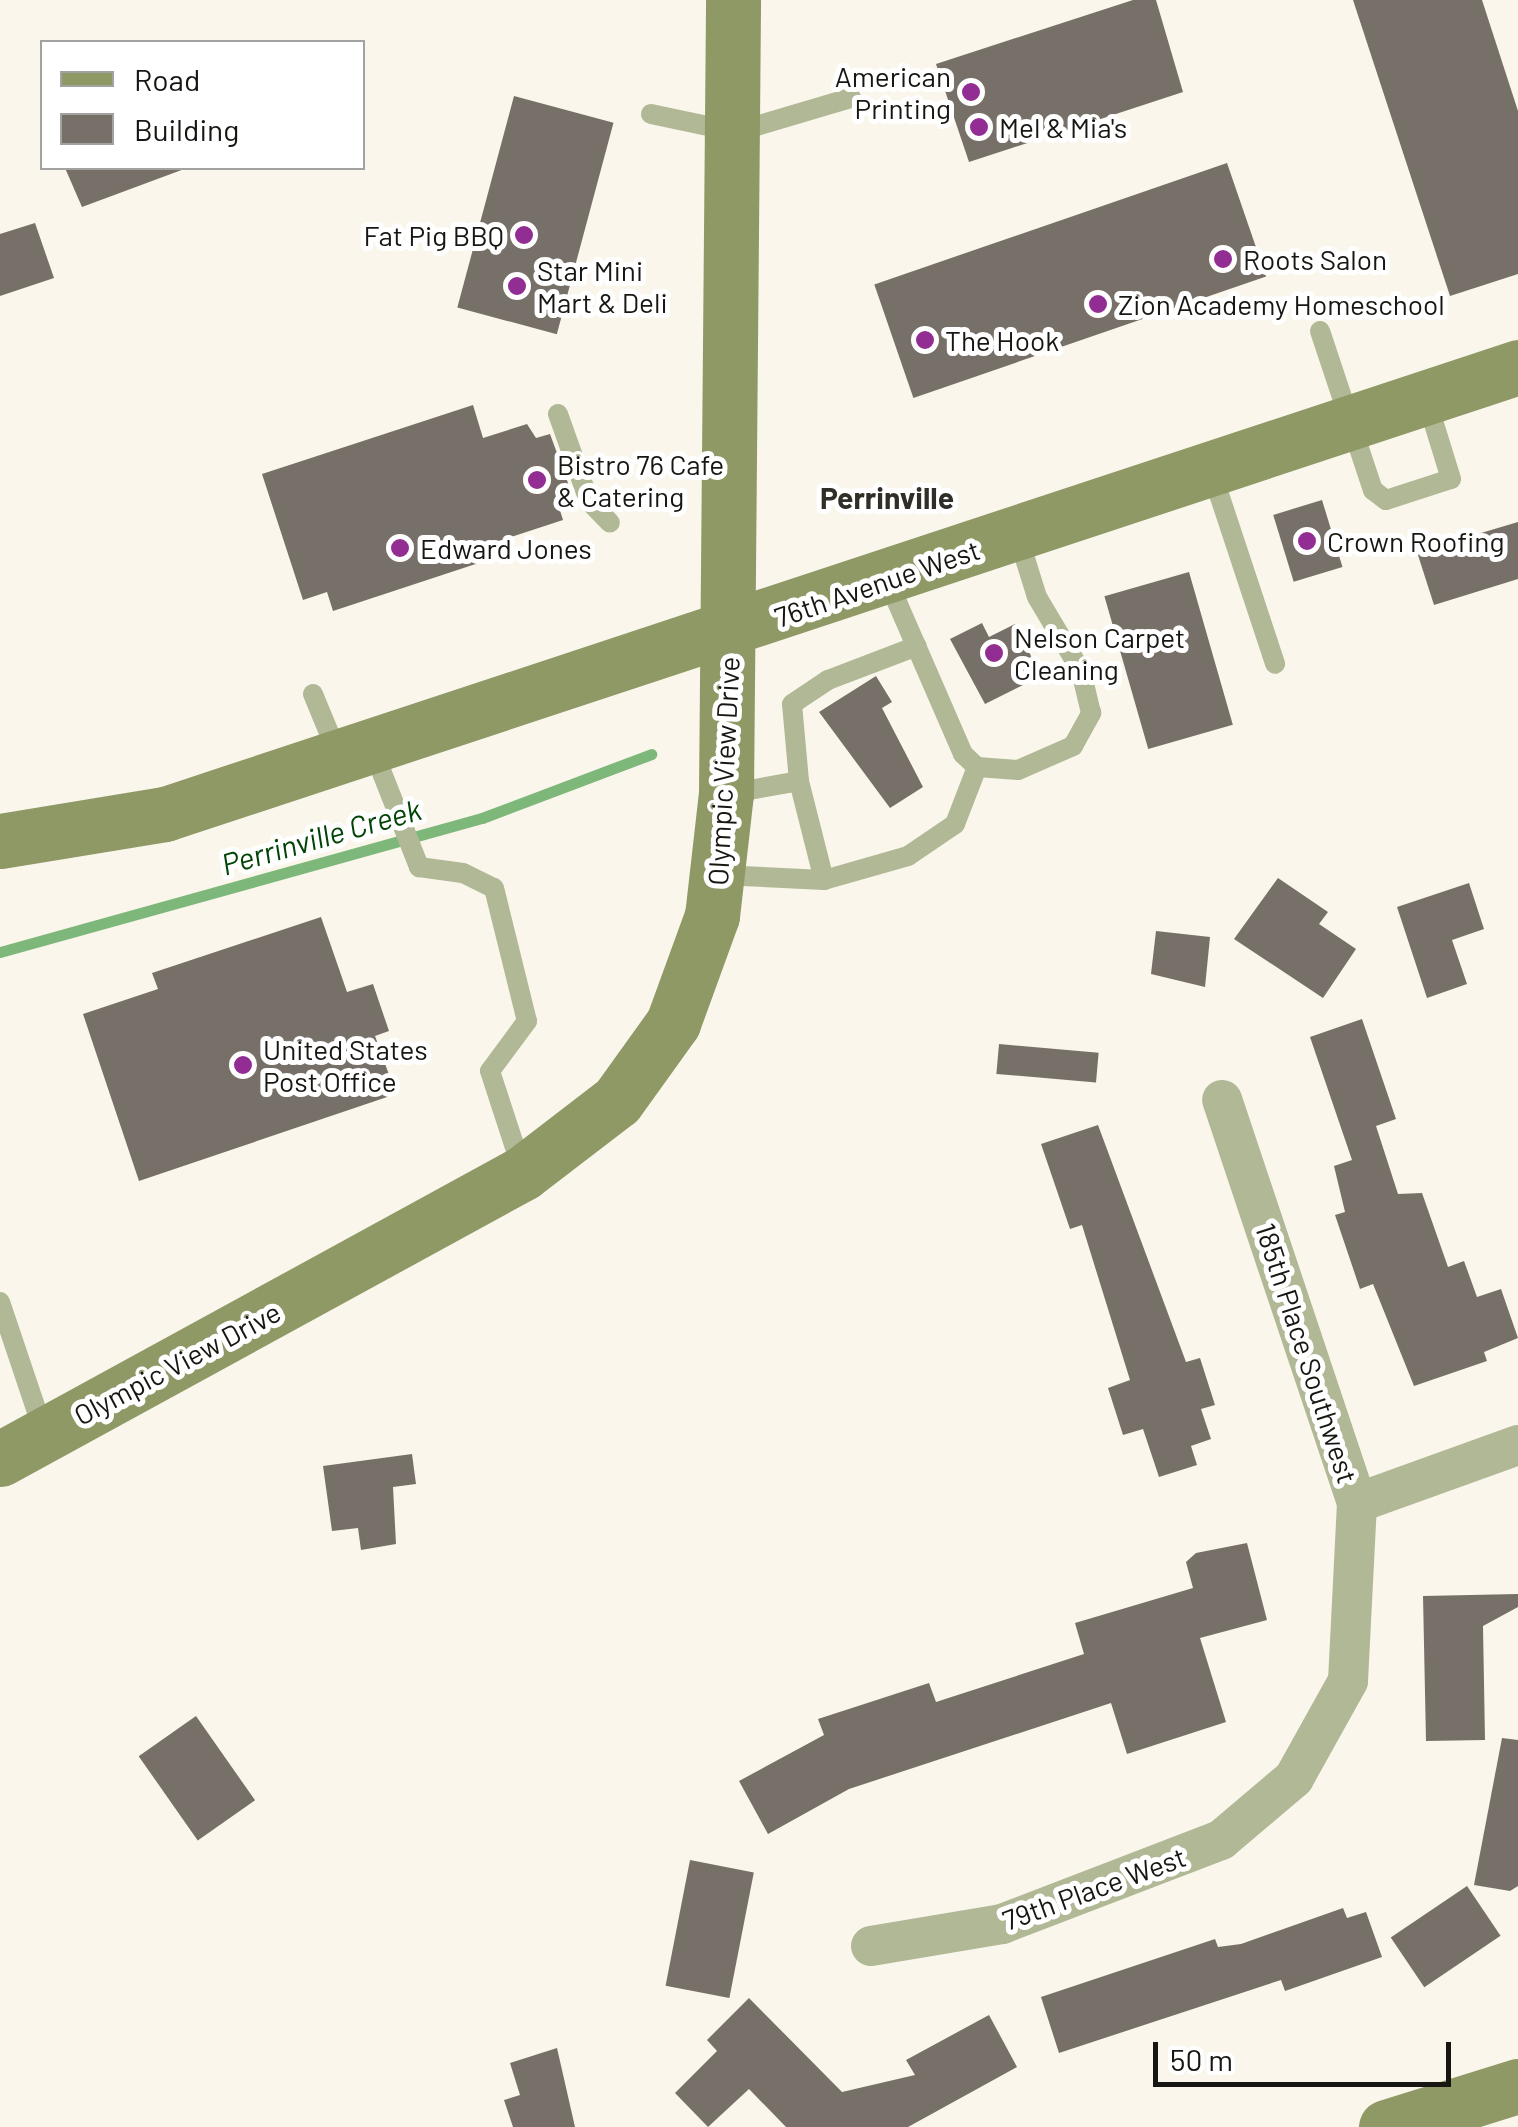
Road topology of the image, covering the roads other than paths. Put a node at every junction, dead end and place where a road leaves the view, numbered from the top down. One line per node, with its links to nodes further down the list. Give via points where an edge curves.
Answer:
1 (732, 0): 4 (main road, Olympic View Drive)
2 (851, 98): 4 (lane)
3 (651, 114): 4 (lane)
4 (736, 132): 14 (main road, Olympic View Drive)
5 (1320, 331): 9 (lane)
6 (1518, 367): 7 (main road, 76th Avenue West)
7 (1426, 398): 9 (main road, 76th Avenue West); 9 (lane, via 1451,478 1386,500 1374,490)
8 (558, 414): 11 (lane, via 589,501)
9 (1350, 423): 10 (main road, 76th Avenue West)
10 (1212, 474): 12 (main road, 76th Avenue West); 16 (lane)
11 (610, 523)
12 (1018, 536): 13 (main road, 76th Avenue West); 19 (lane, via 1037,598 1081,670 1091,713 1086,731 1056,757 1018,770)
13 (887, 579): 14 (main road, 76th Avenue West); 15 (lane)
14 (730, 634): 18 (main road, 76th Avenue West); 21 (main road, Olympic View Drive)
15 (917, 646): 19 (lane); 20 (lane, via 828,680 792,704)
16 (1275, 664)
17 (313, 694): 18 (lane)
18 (356, 753): 22 (main road, 76th Avenue West, via 166,814); 26 (lane, via 419,866 494,888 527,1021 490,1072)
19 (977, 768): 24 (lane, via 955,824 908,856)
20 (799, 782): 21 (lane); 24 (lane)
21 (726, 794): 23 (main road, Olympic View Drive)
22 (0, 841)
23 (720, 875): 24 (lane); 26 (main road, Olympic View Drive, via 692,984 660,1046 597,1120)
24 (824, 880)
25 (1222, 1100): 30 (street, 185th Place Southwest)
26 (524, 1174): 29 (main road, Olympic View Drive)
27 (0, 1302): 29 (lane)
28 (1518, 1445): 30 (street)
29 (22, 1447)
30 (1356, 1503): 31 (street, 185th Place Southwest, via 1348,1681)
31 (1294, 1778): 32 (street, 79th Place West, via 1221,1840 1002,1924)
32 (871, 1946)
33 (1518, 2086): 34 (main road)
34 (1386, 2127)

